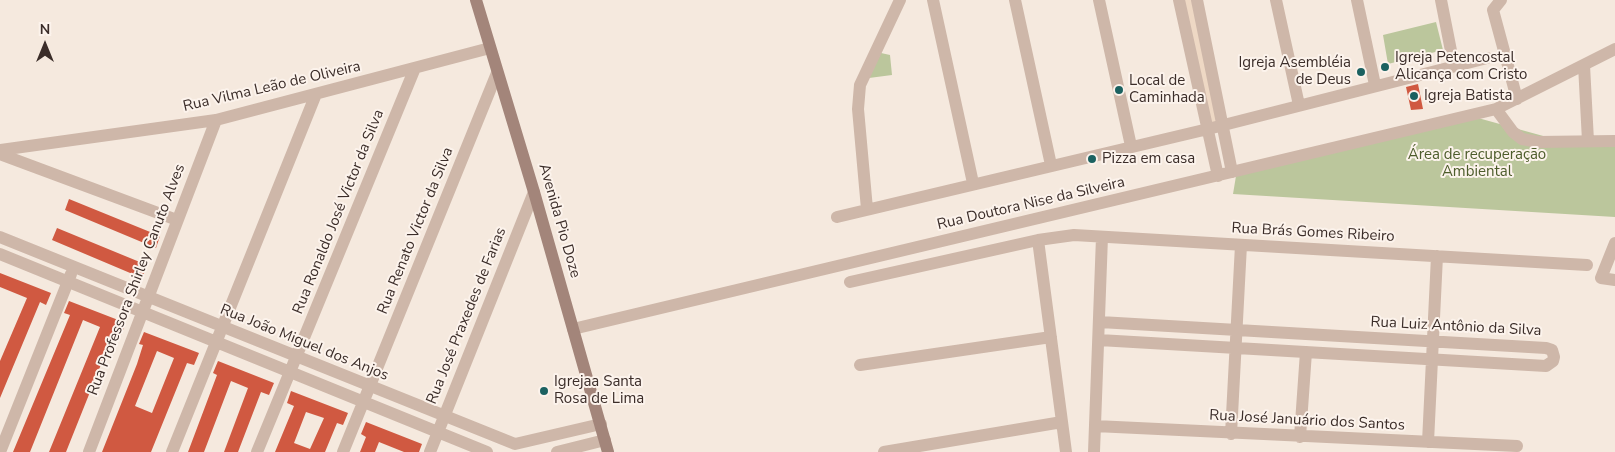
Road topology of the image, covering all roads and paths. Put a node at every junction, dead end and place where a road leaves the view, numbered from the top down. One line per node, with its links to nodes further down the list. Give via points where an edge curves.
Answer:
1 (476, 0): 12 (street, Avenida Pio Doze)
2 (900, 0): 36 (street, via 860,85 858,109)
3 (933, 0): 34 (street)
4 (1016, 0): 31 (street)
5 (1099, 0): 29 (street)
6 (1180, 0): 26 (street)
7 (1197, 0): 25 (street)
8 (1276, 0): 22 (street)
9 (1357, 0): 19 (street)
10 (1440, 0): 16 (street)
11 (1501, 0): 21 (street, via 1493,10)
12 (490, 48): 17 (street, Rua Vilma Leão de Oliveira); 18 (street, Avenida Pio Doze)
13 (1615, 49): 15 (street, Rua Doutora Nise da Silveira)
14 (1488, 58): 16 (street)
15 (1584, 64): 21 (street, Rua Doutora Nise da Silveira); 27 (street)
16 (1454, 66): 19 (street)
17 (415, 68): 20 (street, Rua Vilma Leão de Oliveira); 63 (street, Rua Ronaldo José Victor da Silva)
18 (497, 73): 35 (street, Avenida Pio Doze); 67 (street, Rua Renato Victor da Silva)
19 (1375, 85): 22 (street)
20 (316, 94): 24 (street, Rua Vilma Leão de Oliveira); 54 (street)
21 (1517, 99): 23 (street, Rua Doutora Nise da Silveira)
22 (1298, 105): 25 (street)
23 (1496, 109): 27 (street, via 1522,139 1538,142); 32 (street, Rua Doutora Nise da Silveira)
24 (216, 120): 30 (street, Rua Vilma Leão de Oliveira); 38 (street, Rua Professora Shirley Canuto Alves)
25 (1223, 124): 26 (street); 32 (street)
26 (1208, 129): 29 (street); 33 (street)
27 (1588, 141): 28 (street)
28 (1615, 141)
29 (1131, 146): 31 (street)
30 (0, 152): 38 (street)
31 (1051, 165): 34 (street)
32 (1232, 172): 33 (street, Rua Doutora Nise da Silveira)
33 (1218, 176): 55 (street, Rua Doutora Nise da Silveira)
34 (973, 183): 36 (street)
35 (534, 192): 55 (street, Avenida Pio Doze); 69 (street, Rua José Praxedes de Farias)
36 (867, 209): 37 (street)
37 (837, 216)
38 (177, 220): 51 (street, Rua Professora Shirley Canuto Alves)
39 (0, 237): 47 (street, Rua João Miguel dos Anjos)
40 (1102, 237): 41 (street, Rua Brás Gomes Ribeiro, via 1074,235); 43 (street, Rua Brás Gomes Ribeiro); 53 (street)
41 (1038, 240): 50 (street, Rua Brás Gomes Ribeiro); 57 (street)
42 (1615, 243): 48 (street, via 1601,278)
43 (1241, 245): 45 (street, Rua Brás Gomes Ribeiro); 56 (street)
44 (0, 254): 49 (street)
45 (1437, 256): 46 (street, Rua Brás Gomes Ribeiro); 60 (street)
46 (1587, 265)
47 (74, 267): 49 (street); 51 (street, Rua João Miguel dos Anjos)
48 (1615, 280)
49 (68, 282): 52 (street); 80 (street)
50 (850, 282)
51 (148, 297): 52 (street, Rua Professora Shirley Canuto Alves); 54 (street, Rua João Miguel dos Anjos)
52 (142, 312): 59 (street); 81 (street, Rua Professora Shirley Canuto Alves)
53 (1100, 322): 56 (street, Rua Luiz Antônio da Silva); 58 (street)
54 (222, 328): 59 (street); 63 (street, Rua João Miguel dos Anjos)
55 (573, 329): 71 (street, Avenida Pio Doze)
56 (1236, 329): 60 (street, Rua Luiz Antônio da Silva); 61 (street)
57 (1050, 337): 65 (street); 70 (street)
58 (1099, 340): 61 (street, Rua Luiz Antônio da Silva); 72 (street)
59 (216, 342): 66 (street); 82 (street)
60 (1432, 343): 64 (street); 64 (street, Rua Luiz Antônio da Silva, via 1546,348 1552,350 1554,357 1546,366)
61 (1235, 346): 62 (street, Rua Luiz Antônio da Silva); 74 (street)
62 (1306, 352): 64 (street, Rua Luiz Antônio da Silva); 75 (street)
63 (297, 356): 66 (street, Rua Ronaldo José Victor da Silva); 67 (street, Rua João Miguel dos Anjos)
64 (1431, 359): 76 (street)
65 (860, 365)
66 (290, 372): 68 (street); 83 (street, Rua Ronaldo José Victor da Silva)
67 (370, 387): 68 (street, Rua Renato Victor da Silva); 69 (street, Rua João Miguel dos Anjos)
68 (364, 402): 73 (street); 84 (street, Rua Renato Victor da Silva)
69 (445, 418): 73 (street, Rua José Praxedes de Farias); 79 (street, Rua João Miguel dos Anjos)
70 (1062, 422): 88 (street); 89 (street)
71 (601, 424): 77 (street, Avenida Pio Doze); 79 (street, Rua João Miguel dos Anjos)
72 (1095, 426): 74 (street, Rua José Januário dos Santos); 90 (street)
73 (438, 433): 85 (street, Rua José Praxedes de Farias); 86 (street)
74 (1231, 434): 75 (street, Rua José Januário dos Santos)
75 (1300, 437): 76 (street, Rua José Januário dos Santos)
76 (1428, 442): 78 (street, Rua José Januário dos Santos)
77 (607, 446): 87 (street)
78 (1517, 446)
79 (514, 448)
80 (0, 452)
81 (89, 452)
82 (172, 452)
83 (257, 452)
84 (344, 452)
85 (430, 452)
86 (486, 452)
87 (557, 452)
88 (884, 452)
89 (1066, 452)
90 (1094, 452)

